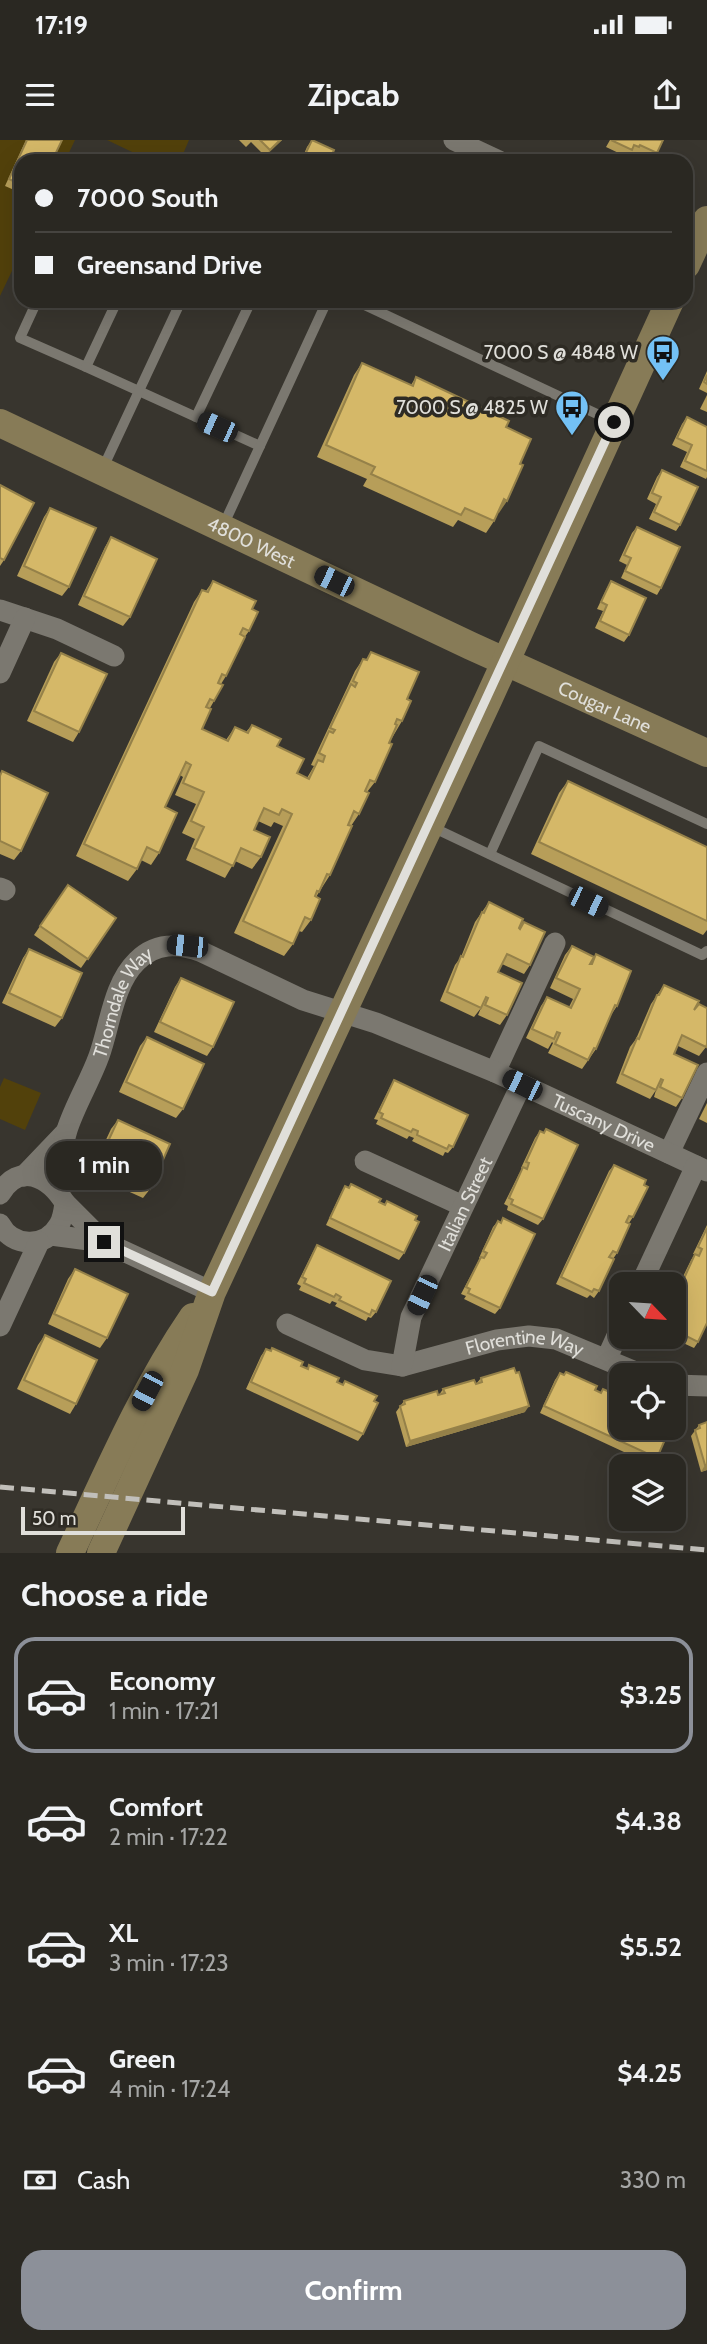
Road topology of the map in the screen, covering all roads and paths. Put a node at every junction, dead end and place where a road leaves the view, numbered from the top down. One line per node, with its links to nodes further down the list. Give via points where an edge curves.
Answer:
1 (454, 140): 2 (street)
2 (484, 154)
3 (707, 220): 4 (street)
4 (693, 245)
5 (34, 308): 12 (lane, via 20,338)
6 (114, 308): 12 (lane)
7 (178, 308): 13 (lane)
8 (248, 308): 14 (lane)
9 (324, 308): 17 (lane)
10 (371, 308): 15 (lane)
11 (667, 308): 15 (street)
12 (86, 366): 13 (lane)
13 (139, 391): 14 (lane); 18 (lane)
14 (196, 417): 17 (lane)
15 (614, 422): 23 (street)
16 (0, 423): 18 (street, 4800 West)
17 (260, 446): 19 (lane)
18 (102, 470): 19 (street, 4800 West)
19 (222, 528): 23 (street, 4800 West)
20 (0, 610): 21 (street)
21 (25, 618): 22 (street); 24 (street)
22 (114, 656)
23 (505, 661): 25 (street, Cougar Lane); 27 (street)
24 (0, 673)
25 (707, 753)
26 (707, 824): 28 (lane, via 539,746)
27 (429, 825): 28 (lane); 31 (street)
28 (490, 854): 30 (lane, via 702,955)
29 (555, 943): 32 (street)
30 (707, 951)
31 (342, 1012): 32 (street, Tuscany Drive); 35 (street, Thorndale Way, via 303,1000 187,946 157,947 137,960 127,974 100,1054); 48 (street)
32 (495, 1072): 34 (street, Tuscany Drive)
33 (707, 1073): 36 (street)
34 (522, 1085): 36 (street, Tuscany Drive); 42 (street, Italian Street)
35 (66, 1132): 39 (street, Thorndale Way); 41 (street, Thorndale Way)
36 (669, 1153): 38 (street, Tuscany Drive)
37 (365, 1161): 42 (street)
38 (701, 1168): 46 (street)
39 (24, 1176): 40 (street, Thorndale Way); 41 (street, via 42,1178)
40 (1, 1190)
41 (61, 1196): 44 (street, Thorndale Way, via 60,1224); 45 (street)
42 (463, 1206): 54 (street, Italian Street, via 411,1317)
43 (6, 1231): 44 (street, via 25,1243); 47 (street)
44 (45, 1238): 45 (street); 47 (street)
45 (104, 1242): 48 (street)
46 (647, 1272)
47 (18, 1285): 50 (street)
48 (212, 1292): 57 (street, via 156,1375); 58 (street, via 185,1370)
49 (287, 1324): 54 (street, via 365,1360)
50 (0, 1326)
51 (611, 1349): 52 (street)
52 (607, 1358): 53 (street, Florentine Way); 54 (street, Florentine Way, via 556,1339 529,1336 496,1340)
53 (618, 1363)
54 (402, 1366)
55 (686, 1385): 56 (street)
56 (707, 1386)
57 (70, 1553)
58 (101, 1553)

